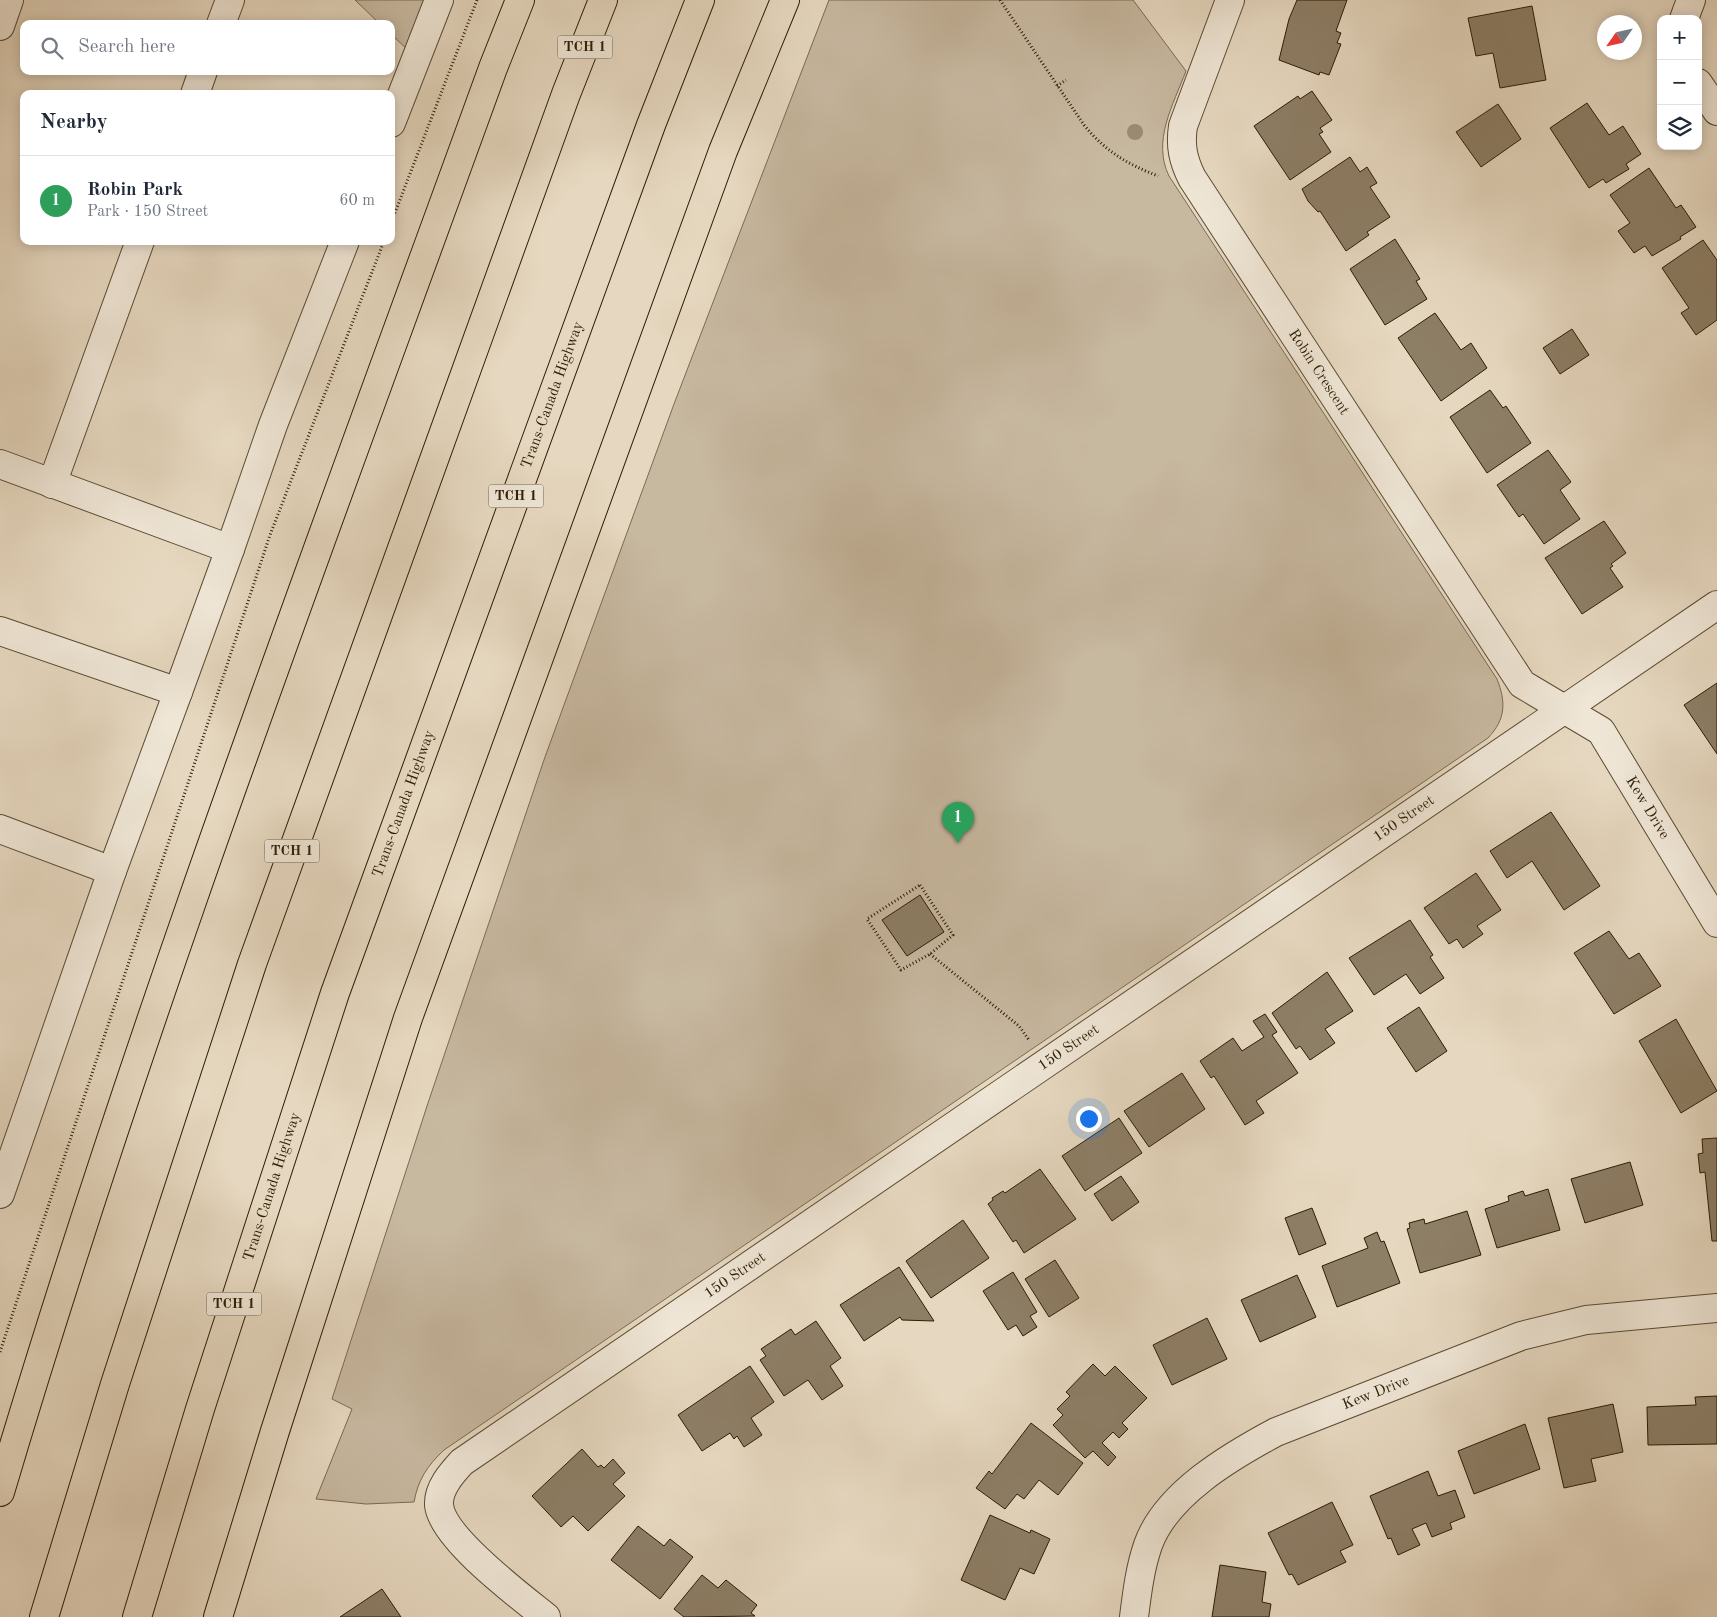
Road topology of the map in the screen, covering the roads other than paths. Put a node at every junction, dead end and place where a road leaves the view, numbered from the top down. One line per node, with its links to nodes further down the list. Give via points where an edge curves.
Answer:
1 (9, 0): 12 (street)
2 (230, 0): 11 (street)
3 (439, 0): 17 (street)
4 (520, 0): 32 (highway, via 178,938 39,1361)
5 (604, 0): 33 (highway, TCH 1, via 566,94 252,964 115,1384)
6 (700, 0): 34 (highway, Trans-Canada Highway / TCH 1, via 651,125 336,993 203,1400)
7 (785, 0): 35 (highway, via 723,151 408,1018)
8 (1230, 0): 26 (street, Robin Crescent, via 1183,126 1184,161 1219,220 1522,684)
9 (1691, 0): 10 (street)
10 (1685, 15)
11 (222, 20)
12 (0, 26)
13 (202, 75): 15 (street)
14 (1702, 89): 16 (street)
15 (196, 90)
16 (1717, 111)
17 (395, 113)
18 (139, 245): 21 (street)
19 (343, 245): 22 (street, via 273,425)
20 (0, 464): 21 (street)
21 (52, 484): 22 (street)
22 (230, 549): 25 (street)
23 (1717, 605): 26 (street, 150 Street)
24 (0, 631): 25 (street)
25 (178, 692): 28 (street)
26 (1563, 709): 29 (street, Kew Drive, via 1601,731); 36 (street, 150 Street, via 980,1110 474,1452 450,1475 439,1505 452,1533 464,1546)
27 (0, 829): 28 (street)
28 (112, 872): 30 (street)
29 (1717, 923)
30 (0, 1194)
31 (1717, 1308): 37 (street, Kew Drive, via 1586,1320 1521,1336 1268,1437 1209,1473 1184,1494 1166,1516 1149,1544 1138,1584)
32 (0, 1492)
33 (44, 1617)
34 (137, 1617)
35 (218, 1617)
36 (546, 1617)
37 (1134, 1617)

